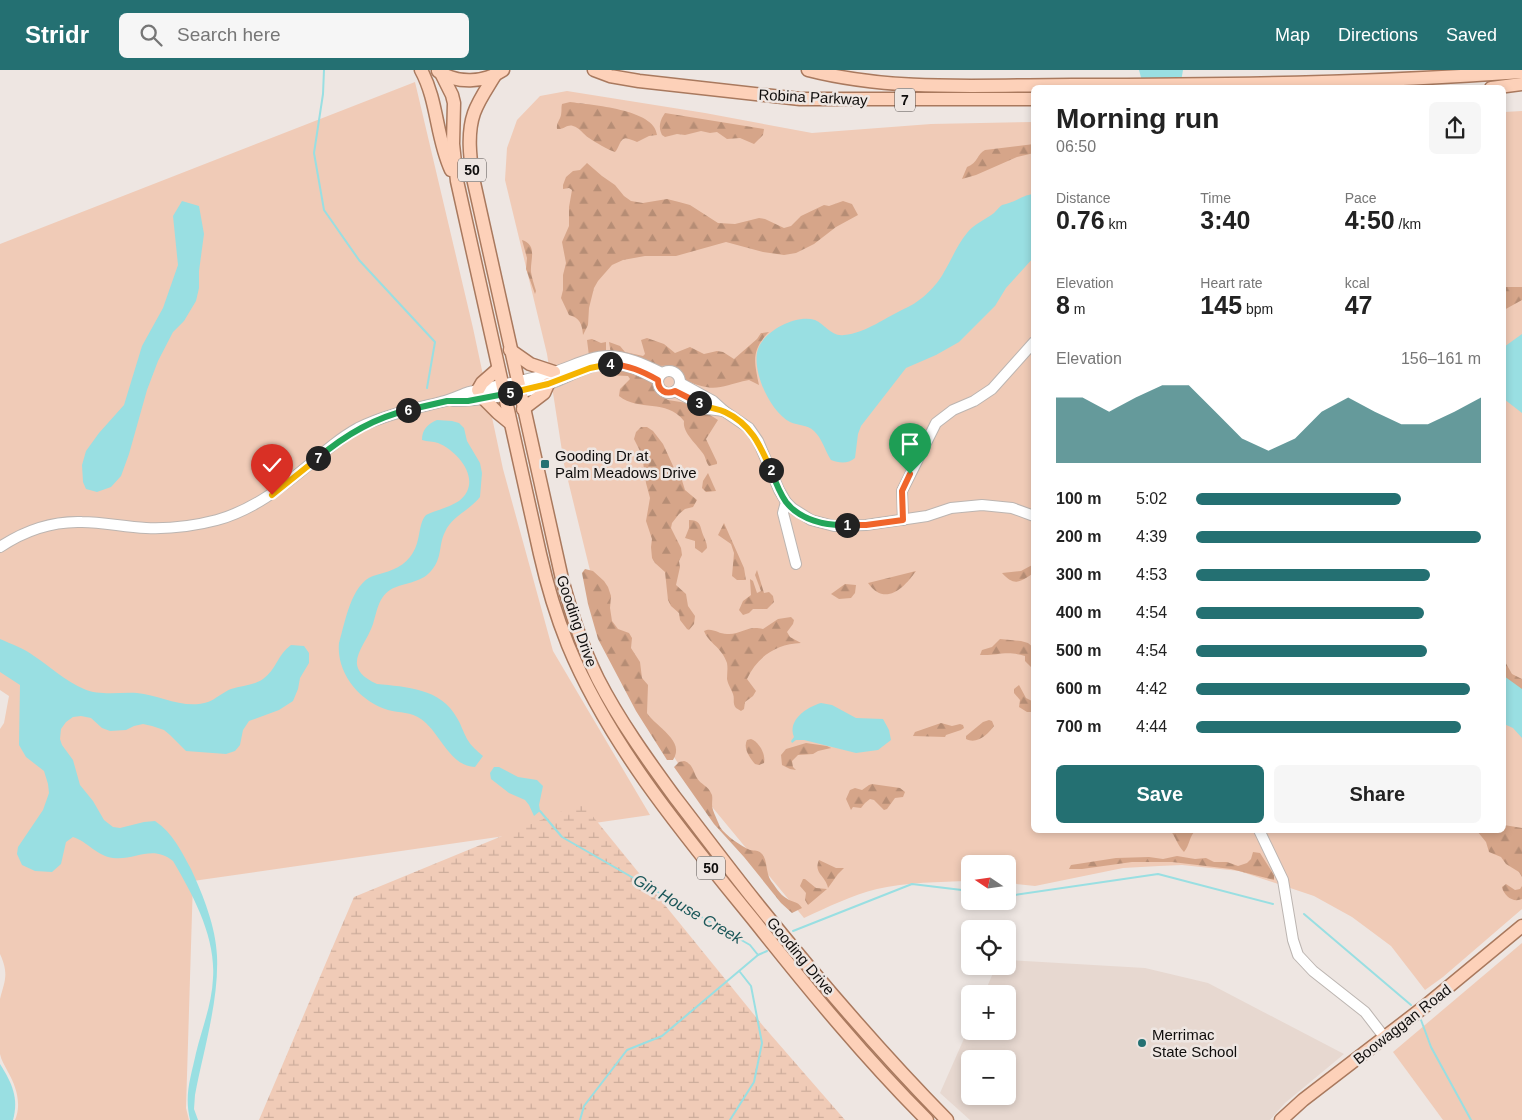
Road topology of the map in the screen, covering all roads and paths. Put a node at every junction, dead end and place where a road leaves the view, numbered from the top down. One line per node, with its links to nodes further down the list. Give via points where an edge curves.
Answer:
1 (421, 70): 10 (main road, via 432,94 446,159)
2 (594, 70): 9 (main road, Robina Parkway / 7, via 639,81 800,99)
3 (808, 70): 5 (main road, Robina Parkway / 7, via 901,85 1189,85 1410,80)
4 (438, 72): 6 (main road, via 466,80); 10 (main road, Gooding Drive / 50, via 454,103)
5 (1522, 72)
6 (499, 73): 12 (main road, Gooding Drive / 50, via 474,113 470,154)
7 (1522, 84): 8 (main road)
8 (1506, 86)
9 (1031, 99)
10 (457, 181): 13 (main road, Gooding Drive / 50)
11 (1031, 345): 25 (street, via 992,389 936,423 902,491)
12 (510, 350): 14 (main road, via 530,364); 17 (main road, Gooding Drive / 50)
13 (498, 369): 19 (main road, Gooding Drive / 50); 20 (main road, via 482,384)
14 (554, 372): 15 (street, via 608,356 644,364); 17 (street)
15 (660, 377): 16 (street, via 622,365 605,364); 18 (street, via 672,371 678,376); 18 (street, via 659,387 663,392 669,393)
16 (548, 384): 17 (street); 21 (main road, via 544,393)
17 (518, 386): 19 (street); 21 (main road, Gooding Drive / 50)
18 (678, 387): 23 (street, via 708,408 724,411 749,428)
19 (502, 390): 20 (street); 22 (main road, Gooding Drive / 50)
20 (481, 394): 22 (main road); 26 (street, via 468,401 447,401 388,416 358,428 272,495 230,517 176,528 60,523 39,527)
21 (523, 409): 32 (main road, Gooding Drive / 50, via 570,607 588,657 611,704 654,769 754,900 880,1050)
22 (509, 422): 31 (main road, Gooding Drive / 50, via 552,602 578,667 606,721 705,860 827,1010)
23 (786, 502): 25 (street, via 811,520 834,526); 27 (street, via 783,513)
24 (1031, 515): 25 (street, via 1012,508 982,505 951,508)
25 (903, 520)
26 (0, 547)
27 (796, 564)
28 (1261, 833): 30 (street, via 1283,880 1298,955 1365,1012)
29 (1522, 926): 30 (main road, Boowaggan Road)
30 (1385, 1038): 33 (main road, Boowaggan Road)
31 (927, 1120)
32 (947, 1120)
33 (1281, 1120)

